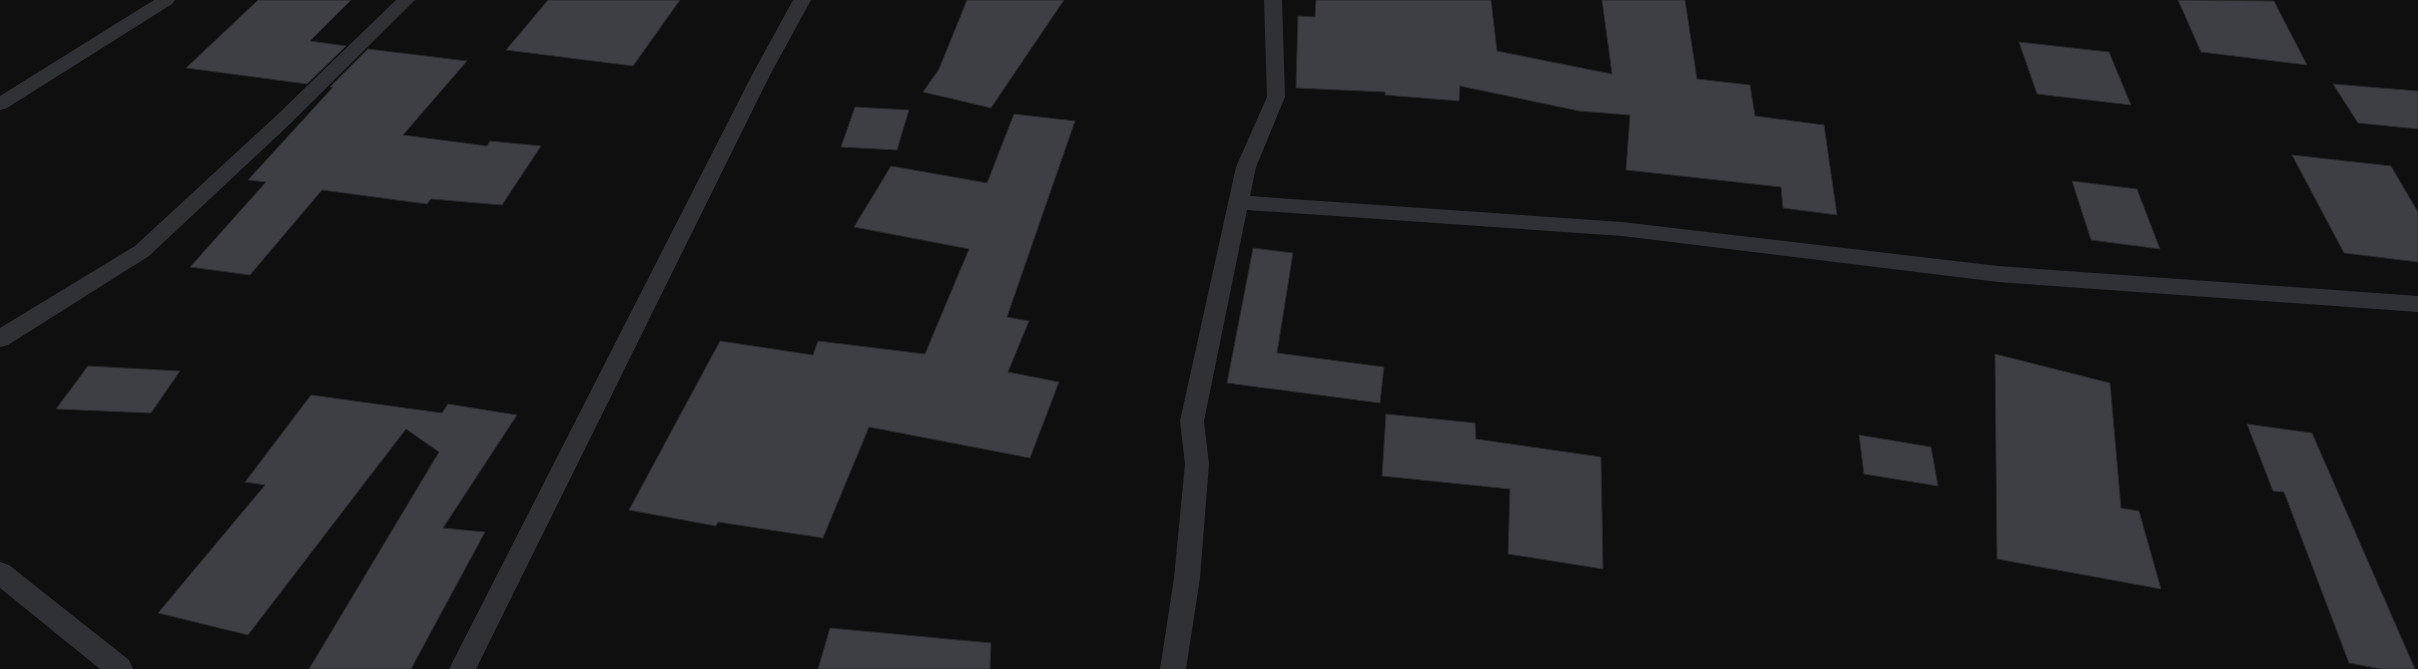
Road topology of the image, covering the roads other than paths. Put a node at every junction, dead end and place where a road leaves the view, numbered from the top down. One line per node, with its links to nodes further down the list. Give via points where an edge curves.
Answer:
1 (166, 0): 5 (street)
2 (406, 0): 8 (street, via 284,119 142,251)
3 (802, 0): 12 (street, via 761,75)
4 (1273, 0): 6 (street, via 1276,97 1246,167)
5 (0, 104)
6 (1238, 202): 7 (street, via 1622,229 1998,274); 10 (street, via 1192,422 1197,464)
7 (2418, 304)
8 (0, 339)
9 (0, 573): 11 (street)
10 (1177, 668)
11 (120, 669)
12 (462, 669)

